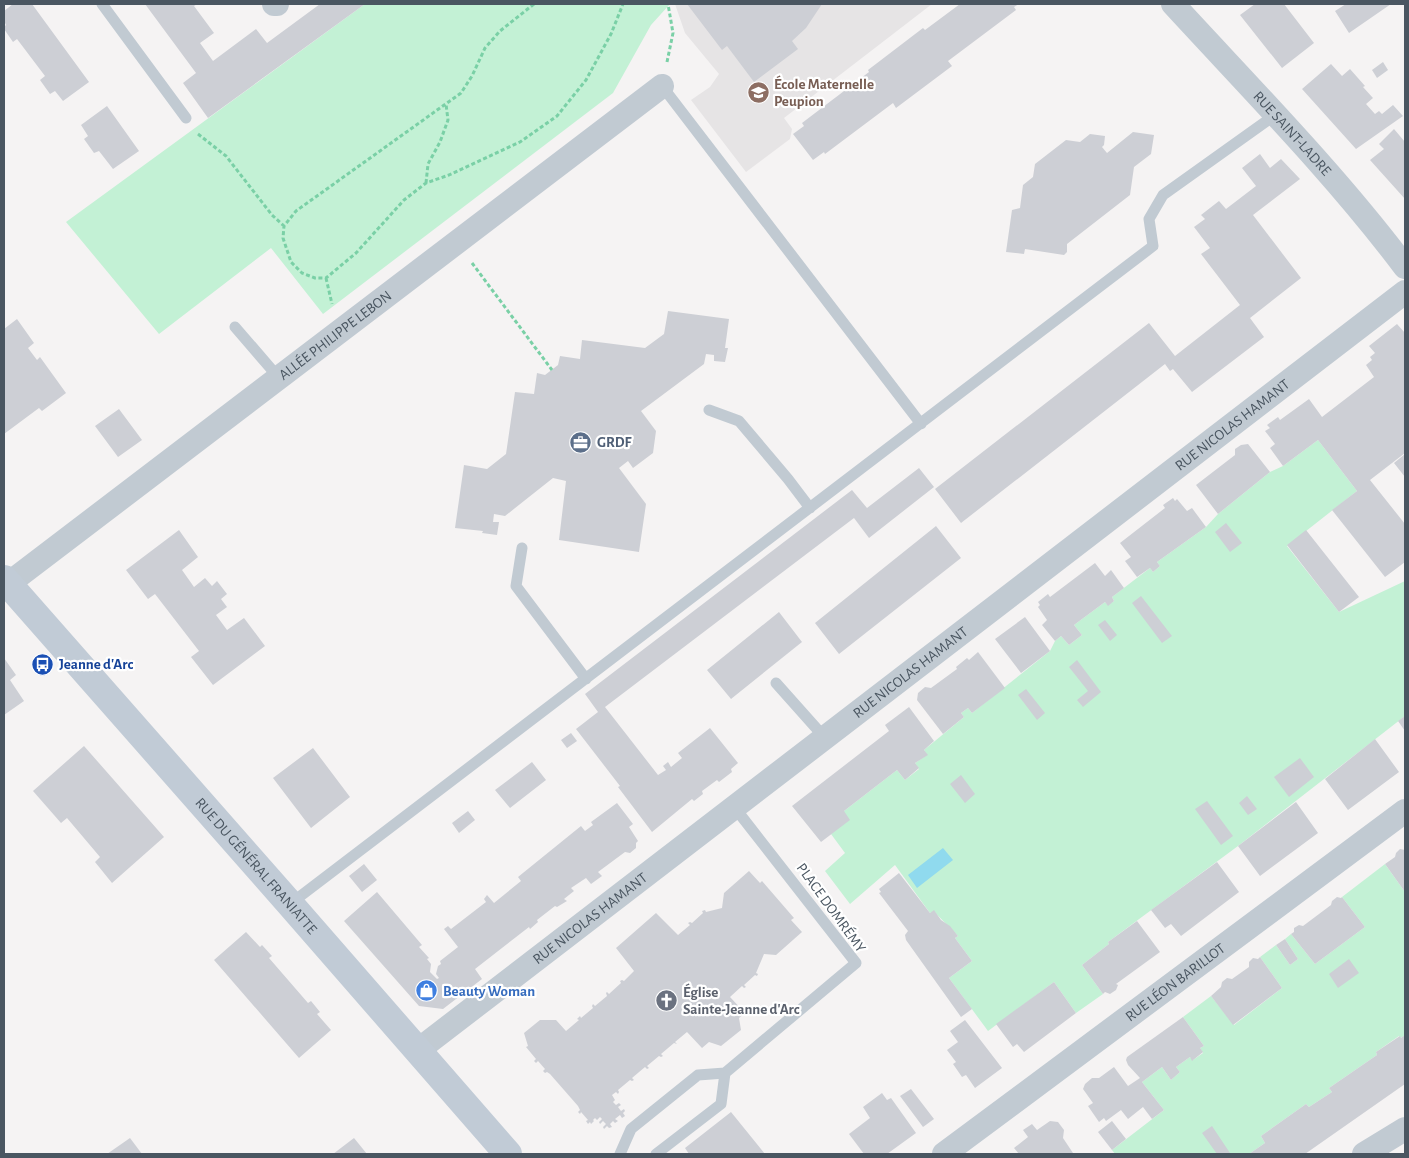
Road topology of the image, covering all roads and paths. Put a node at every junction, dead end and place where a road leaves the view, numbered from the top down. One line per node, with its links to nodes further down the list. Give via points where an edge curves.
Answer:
1 (102, 4): 9 (lane)
2 (534, 4): 7 (path, via 500,31 485,48 461,93)
3 (623, 4): 10 (path, via 586,80 557,116 520,142)
4 (668, 4): 6 (path, via 673,33)
5 (1174, 4): 8 (street, RUE SAINT-LADRE)
6 (662, 86): 12 (street, ALLÉE PHILIPPE LEBON); 19 (lane)
7 (446, 104): 10 (path, via 448,120 428,164); 11 (path, via 296,211)
8 (1275, 115): 13 (street, RUE SAINT-LADRE, via 1378,231); 19 (lane, via 1163,195 1149,219 1153,246)
9 (186, 118): 11 (path, via 198,134 226,156)
10 (426, 183): 11 (path, via 404,200 356,253 326,278 302,273 291,262 283,238)
11 (284, 226)
12 (457, 242): 16 (path); 17 (street, ALLÉE PHILIPPE LEBON)
13 (1405, 267)
14 (1405, 292): 25 (street, RUE NICOLAS HAMANT)
15 (236, 327): 17 (lane)
16 (552, 370)
17 (279, 378): 22 (street, ALLÉE PHILIPPE LEBON)
18 (709, 410): 20 (lane, via 739,421)
19 (921, 424): 20 (lane)
20 (810, 508): 23 (lane)
21 (522, 548): 23 (lane, via 516,586)
22 (6, 581): 28 (main road, RUE DU GÉNÉRAL FRANIATTE)
23 (586, 679): 28 (lane)
24 (776, 684): 25 (lane)
25 (825, 738): 26 (street, RUE NICOLAS HAMANT)
26 (735, 808): 29 (street, RUE NICOLAS HAMANT); 30 (lane, PLACE DOMRÉMY, via 856,963)
27 (1405, 811): 35 (street, RUE LÉON BARILLOT)
28 (290, 904): 29 (main road, RUE DU GÉNÉRAL FRANIATTE)
29 (417, 1052): 32 (main road, RUE DU GÉNÉRAL FRANIATTE)
30 (725, 1073): 33 (lane, via 698,1075 631,1129); 34 (lane, via 720,1104)
31 (1405, 1128): 36 (street)
32 (508, 1154)
33 (620, 1154)
34 (656, 1154)
35 (944, 1154)
36 (1364, 1154)

